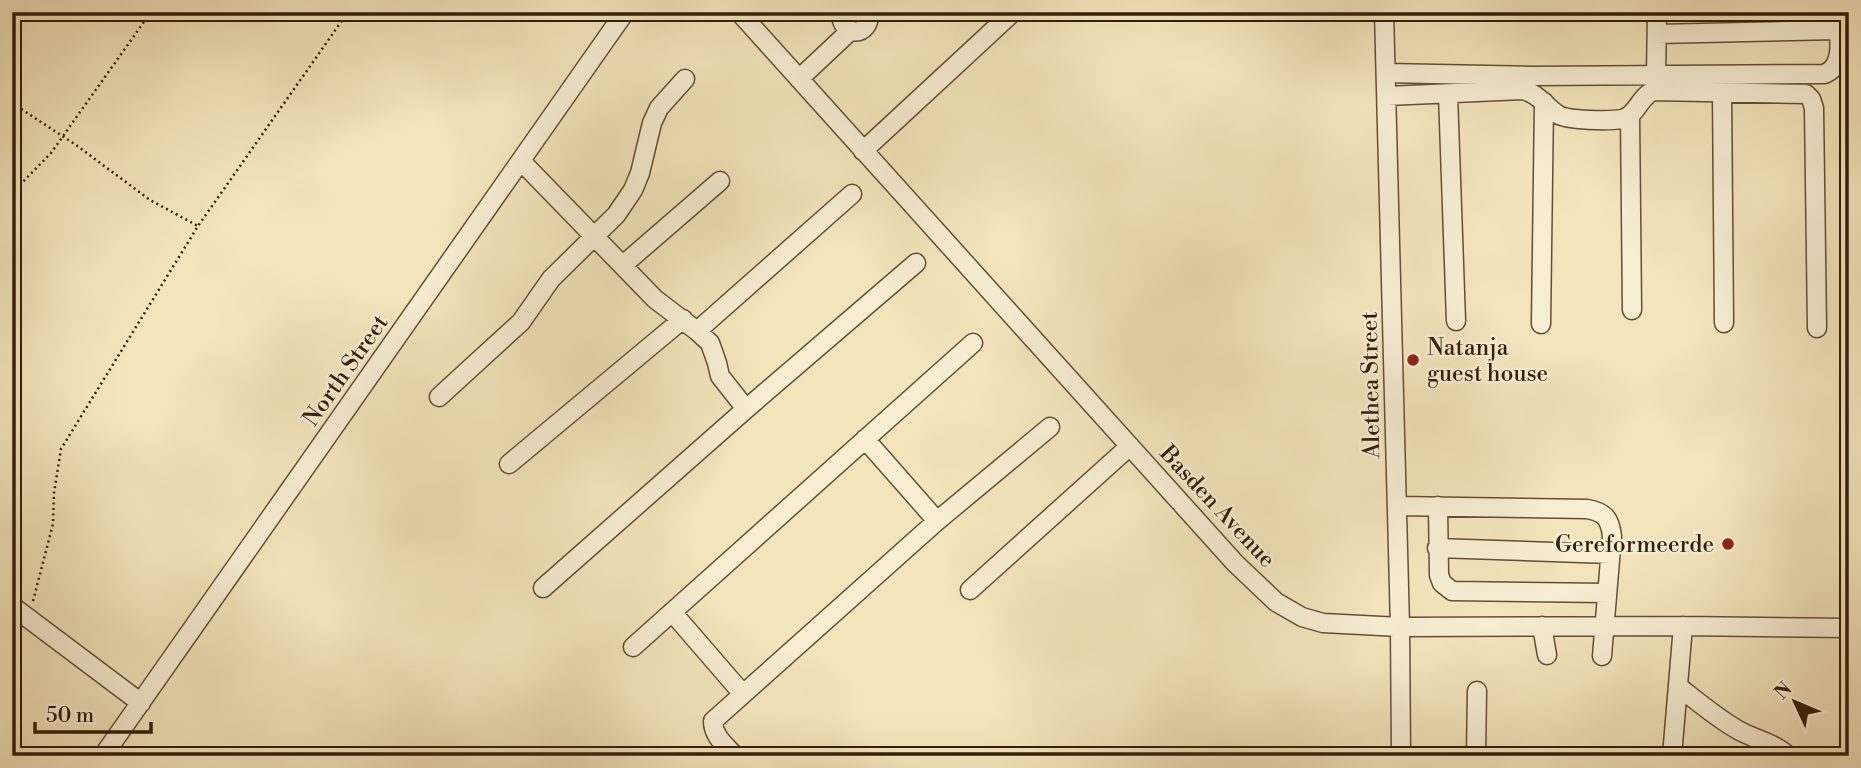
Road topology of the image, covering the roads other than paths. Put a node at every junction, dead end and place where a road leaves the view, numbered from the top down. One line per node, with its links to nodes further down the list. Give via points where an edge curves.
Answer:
1 (625, 12): 20 (street, North Street)
2 (739, 12): 11 (street, Basden Avenue)
3 (869, 12): 8 (street, via 870,21 859,31)
4 (1013, 12): 19 (street)
5 (1384, 12): 10 (street, Alethea Street)
6 (1657, 12): 9 (street)
7 (1838, 21): 9 (street); 12 (street, via 1837,66 1824,74)
8 (844, 22): 11 (street)
9 (1657, 34): 12 (street)
10 (1386, 73): 12 (street); 16 (street, Alethea Street)
11 (795, 74): 19 (street, Basden Avenue)
12 (1656, 76)
13 (685, 79): 23 (street, via 659,108 633,190)
14 (1722, 93): 18 (street, via 1650,92); 29 (street); 31 (street, via 1806,94 1814,106)
15 (1448, 94): 16 (street); 17 (street, via 1522,90); 28 (street)
16 (1387, 96): 40 (street, Alethea Street)
17 (1544, 102): 18 (street, via 1566,118 1620,119); 30 (street)
18 (1630, 115): 26 (street)
19 (863, 151): 38 (street, Basden Avenue)
20 (521, 161): 23 (street); 61 (street, North Street)
21 (720, 181): 25 (street)
22 (852, 194): 32 (street)
23 (594, 237): 25 (street); 34 (street, via 551,279 521,322)
24 (916, 263): 35 (street)
25 (623, 265): 27 (street, via 655,299)
26 (1632, 310)
27 (683, 319): 32 (street); 39 (street)
28 (1456, 321)
29 (1724, 323)
30 (1541, 324)
31 (1817, 328)
32 (698, 331): 35 (street, via 710,343 720,376)
33 (974, 343): 37 (street)
34 (439, 397)
35 (746, 409): 45 (street)
36 (1050, 427): 42 (street)
37 (865, 439): 42 (street); 49 (street)
38 (1130, 446): 46 (street); 50 (street, Basden Avenue, via 1276,602 1323,623)
39 (509, 464)
40 (1397, 506): 41 (street); 50 (street, Alethea Street)
41 (1438, 506): 43 (street); 44 (street, via 1597,510 1611,524)
42 (937, 521): 60 (street)
43 (1437, 548): 44 (street); 47 (street, via 1439,575 1452,591)
44 (1610, 554): 47 (street)
45 (543, 588)
46 (970, 590)
47 (1607, 593): 53 (street)
48 (12, 606): 61 (street)
49 (672, 612): 55 (street); 60 (street)
50 (1400, 626): 51 (street, Basden Avenue); 64 (street, Alethea Street)
51 (1542, 626): 53 (street, Basden Avenue); 56 (street)
52 (1683, 626): 53 (street, Basden Avenue); 54 (street, Basden Avenue); 58 (street)
53 (1604, 627): 57 (street)
54 (1849, 628)
55 (633, 647)
56 (1547, 655)
57 (1602, 656)
58 (1679, 687): 66 (street); 67 (street, via 1720,719)
59 (1477, 691): 65 (street)
60 (742, 693): 63 (street, via 712,721 716,736)
61 (141, 703): 62 (street, North Street)
62 (103, 756)
63 (735, 756)
64 (1401, 756)
65 (1476, 756)
66 (1672, 756)
67 (1788, 756)

